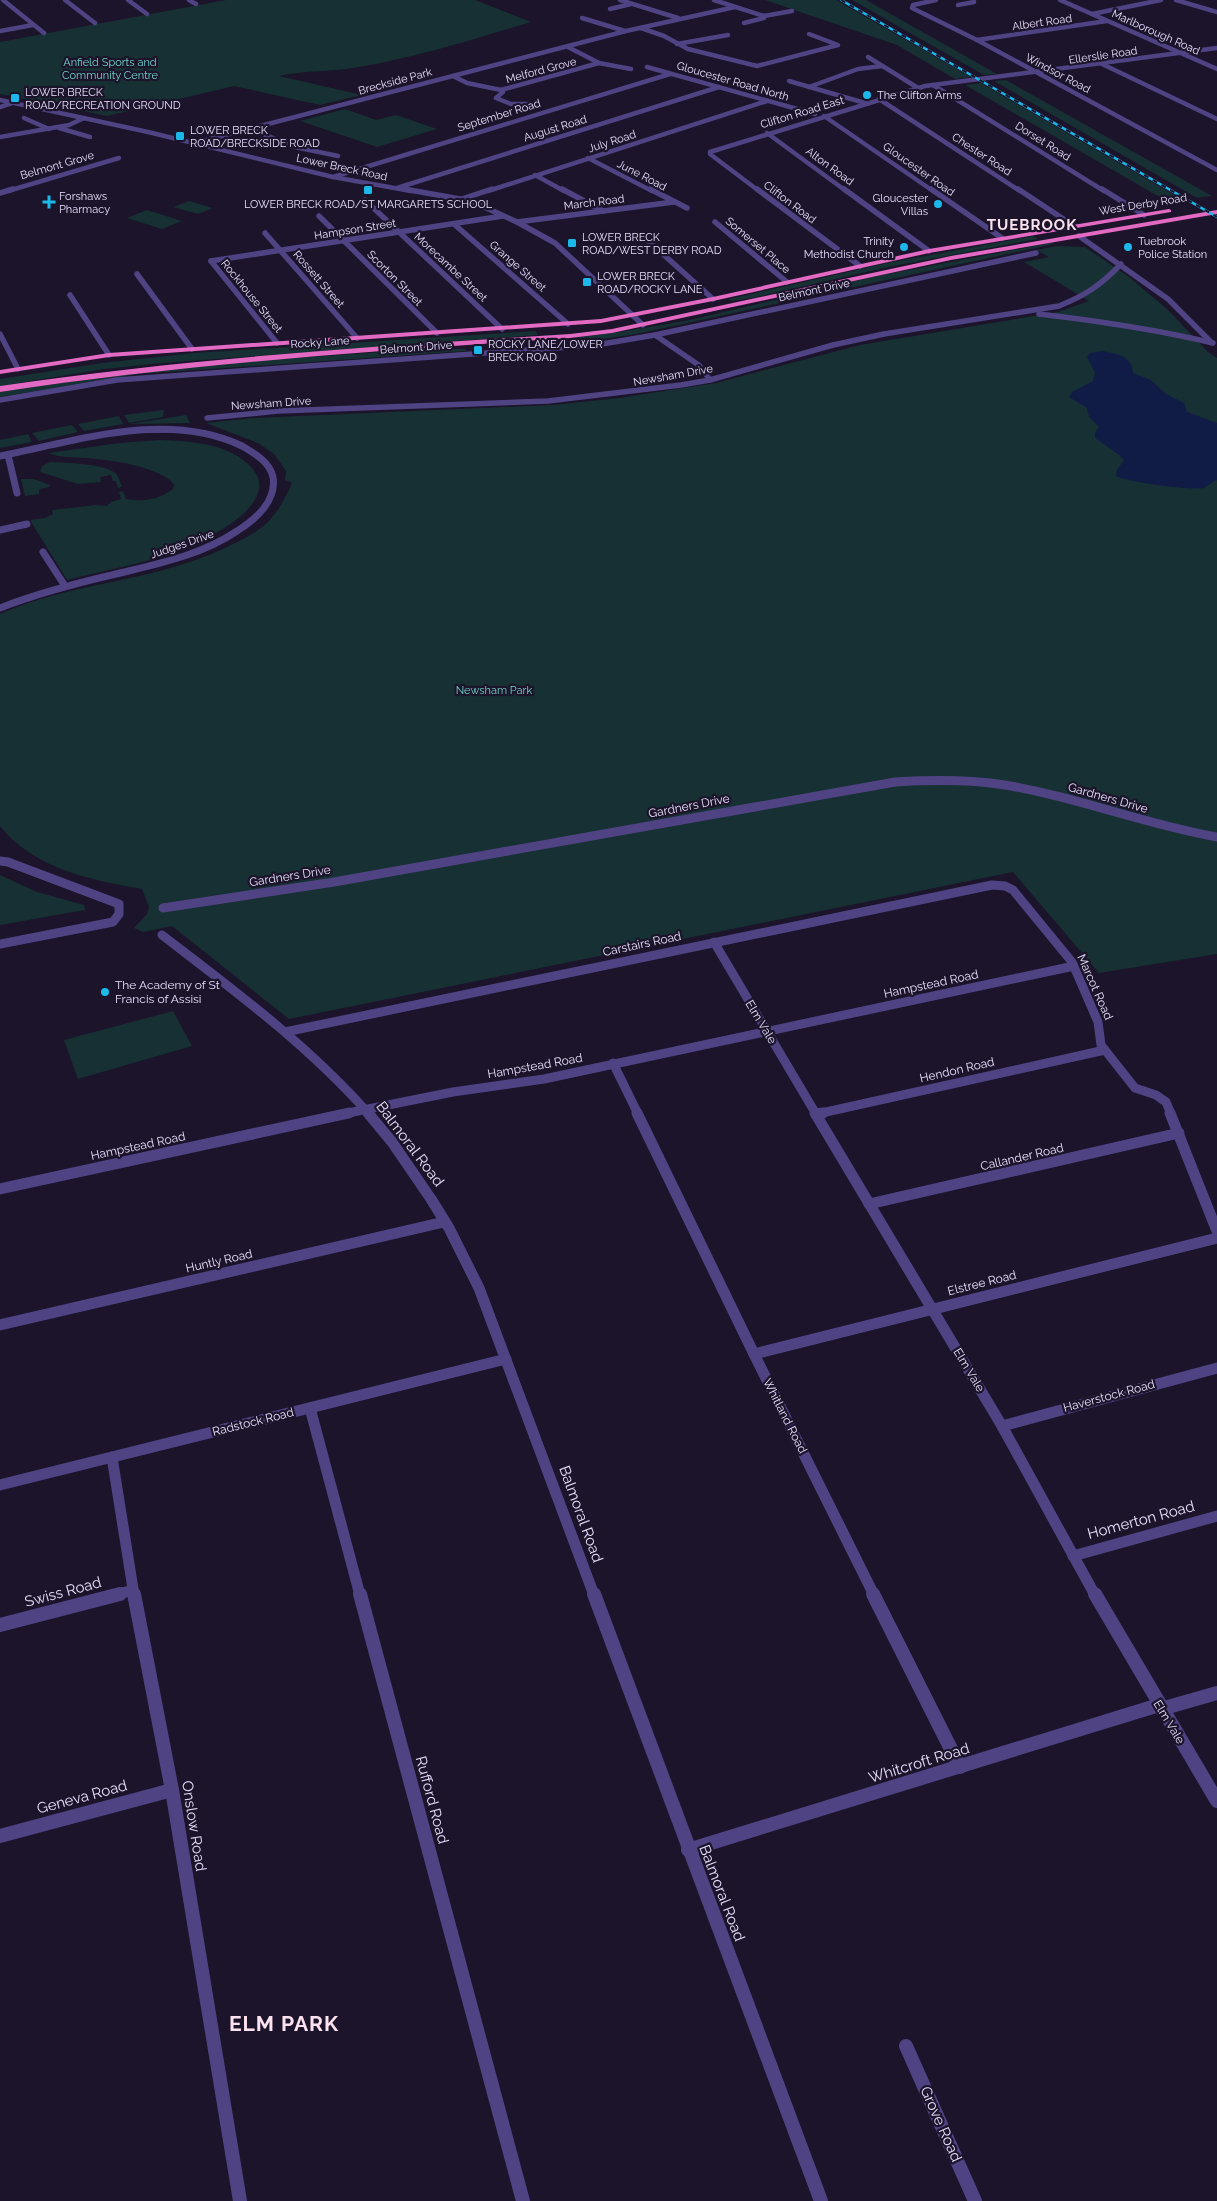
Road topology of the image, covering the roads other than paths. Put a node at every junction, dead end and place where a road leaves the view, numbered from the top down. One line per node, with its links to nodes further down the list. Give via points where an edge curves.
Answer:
1 (3, 0): 27 (street)
2 (65, 0): 26 (street)
3 (128, 0): 19 (street)
4 (190, 0): 13 (street)
5 (620, 0): 14 (street)
6 (714, 0): 15 (street)
7 (936, 0): 34 (street, Windsor Road, via 917,3 912,8)
8 (1060, 0): 20 (street, Marlborough Road)
9 (1161, 0): 20 (street)
10 (1176, 0): 18 (street)
11 (959, 2): 12 (street)
12 (974, 2)
13 (196, 4)
14 (633, 4): 16 (street); 23 (street)
15 (735, 7): 21 (street); 23 (street, Breckside Park)
16 (610, 9)
17 (792, 11): 21 (street)
18 (1217, 12)
19 (147, 14)
20 (1092, 14): 24 (street, Marlborough Road)
21 (764, 16): 25 (street)
22 (582, 18): 30 (street)
23 (679, 19): 28 (street, Breckside Park)
24 (1109, 21): 34 (street, Albert Road); 38 (street, Marlborough Road)
25 (744, 23)
26 (95, 24)
27 (33, 25): 29 (street); 31 (street)
28 (640, 28): 30 (street, Breckside Park); 35 (street)
29 (0, 31)
30 (626, 31): 36 (street, Breckside Park)
31 (44, 33)
32 (808, 34): 35 (street, via 838,45 757,66 688,50)
33 (728, 35): 35 (street)
34 (977, 40): 46 (street, Windsor Road)
35 (676, 44)
36 (568, 47): 40 (street, Melford Grove); 48 (street, Breckside Park)
37 (1217, 48): 38 (street, Ellerslie Road)
38 (1181, 53): 41 (street, Ellerslie Road); 45 (street, Marlborough Road)
39 (868, 57): 42 (street)
40 (600, 62): 44 (street); 55 (street, Melford Grove)
41 (1102, 64): 46 (street, Ellerslie Road); 67 (street)
42 (882, 66): 53 (street, via 858,69); 54 (street)
43 (647, 67): 47 (street, Gloucester Road North)
44 (631, 69)
45 (1217, 69)
46 (1036, 72): 49 (street, Ellerslie Road); 79 (street, Windsor Road)
47 (670, 74): 52 (street, Gloucester Road North); 81 (street, September Road)
48 (453, 76): 55 (street, Melford Grove, via 467,83); 70 (street, Breckside Park)
49 (991, 78): 51 (street, Clifton Road East)
50 (789, 81): 53 (street)
51 (933, 85): 54 (street, Clifton Road East); 91 (street, Dorset Road)
52 (719, 87): 58 (street, Gloucester Road North); 82 (street, August Road)
53 (808, 87): 60 (street)
54 (918, 88): 56 (street, Clifton Road East)
55 (501, 90): 61 (street, via 503,92 496,98 511,104)
56 (879, 99): 60 (street, Clifton Road East); 97 (street, Chester Road)
57 (0, 100): 59 (street, Lower Breck Road)
58 (767, 101): 63 (street, Gloucester Road North); 77 (street, July Road)
59 (12, 103): 62 (street); 66 (street, Lower Breck Road)
60 (866, 103): 64 (street, Clifton Road East)
61 (529, 104)
62 (0, 106)
63 (814, 114)
64 (824, 116): 71 (street, Clifton Road East); 102 (street, Gloucester Road)
65 (24, 118): 69 (street)
66 (84, 118): 68 (street); 74 (street, Lower Breck Road)
67 (1217, 119)
68 (58, 128): 69 (street); 73 (street)
69 (50, 129): 72 (street, via 25,133 25,137 17,140)
70 (251, 129): 74 (street, Breckside Park); 78 (street, via 295,147 341,156)
71 (768, 133): 75 (street, Clifton Road East); 105 (street, Alton Road)
72 (1, 137)
73 (90, 137)
74 (195, 143): 81 (street, Lower Breck Road)
75 (709, 152): 109 (street, Clifton Road)
76 (119, 158): 83 (street, Belmont Grove)
77 (588, 158): 80 (street, July Road); 86 (street, June Road)
78 (328, 160)
79 (1217, 170)
80 (535, 175): 84 (street, July Road); 89 (street)
81 (333, 176): 82 (street, Lower Breck Road)
82 (397, 188): 84 (street, Lower Breck Road)
83 (0, 193)
84 (462, 199): 93 (street, Lower Breck Road)
85 (365, 200): 98 (street, Morecambe Street)
86 (674, 202): 88 (street, June Road); 89 (street, March Road)
87 (1217, 204): 91 (highway, West Derby Road)
88 (687, 208)
89 (603, 211): 94 (street, March Road)
90 (1217, 212): 100 (highway, West Derby Road)
91 (1144, 215): 97 (highway, West Derby Road)
92 (319, 216): 103 (street, Scorton Street)
93 (503, 216): 94 (street, Lower Breck Road); 96 (street, Hampson Street)
94 (518, 222): 115 (street, Lower Breck Road, via 556,244)
95 (715, 222): 111 (street, Somerset Place)
96 (454, 224): 98 (street, Hampson Street); 116 (street, Grange Street)
97 (1074, 226): 100 (highway); 102 (highway, West Derby Road)
98 (399, 232): 103 (street, Hampson Street); 118 (street, Morecambe Street)
99 (265, 234): 104 (street, Rossett Street)
100 (1079, 236): 108 (street); 117 (highway, West Derby Road, via 880,272)
101 (645, 238): 113 (street)
102 (1002, 238): 105 (highway, West Derby Road)
103 (344, 240): 104 (street, Hampson Street); 119 (street, Scorton Street)
104 (281, 250): 107 (street, Hampson Street); 122 (street, Rossett Street)
105 (929, 251): 109 (highway, West Derby Road)
106 (1036, 253): 121 (street, Belmont Drive)
107 (211, 261): 123 (street, Rockhouse Street)
108 (1121, 264): 114 (street, Newsham Drive, via 1084,296); 124 (street, via 1168,299)
109 (860, 266): 111 (highway, West Derby Road)
110 (137, 274): 125 (street)
111 (787, 282): 113 (highway, West Derby Road)
112 (70, 295): 126 (street)
113 (713, 299): 115 (highway, West Derby Road)
114 (1030, 312): 124 (street, via 1156,329); 129 (street, Newsham Drive, via 875,336)
115 (631, 315): 116 (highway, Rocky Lane); 117 (street, Lower Breck Road)
116 (568, 324): 118 (highway, Rocky Lane)
117 (642, 325): 130 (highway, Rocky Lane, via 570,336 174,364)
118 (502, 329): 119 (highway, Rocky Lane)
119 (437, 333): 122 (highway, Rocky Lane)
120 (0, 334): 127 (street)
121 (655, 335): 129 (street, via 700,366); 131 (street, Belmont Drive, via 596,345 126,379)
122 (357, 338): 123 (highway, Rocky Lane)
123 (277, 343): 125 (highway, Rocky Lane)
124 (1215, 345)
125 (192, 348): 126 (highway, Rocky Lane)
126 (109, 355): 127 (highway, Rocky Lane)
127 (18, 369): 128 (highway, Rocky Lane)
128 (0, 372)
129 (710, 380): 132 (street, Newsham Drive, via 548,401 278,411)
130 (0, 389)
131 (0, 400)
132 (207, 418)
133 (8, 455): 134 (street); 135 (street); 139 (street, Judges Drive, via 131,431 192,431 244,446 264,460 273,477 272,496 254,520 218,543 142,569)
134 (0, 456)
135 (17, 493)
136 (27, 524): 137 (street)
137 (0, 530)
138 (43, 552): 139 (street)
139 (65, 586): 140 (street, Judges Drive)
140 (0, 608)
141 (1217, 837): 144 (street, Gardners Drive, via 1163,827 997,784 931,780 895,782 334,882)
142 (0, 861): 147 (street, via 119,904 119,914 113,922)
143 (1005, 886): 146 (street, Carstairs Road, via 992,885); 148 (street, Marcot Road, via 1014,890)
144 (163, 908)
145 (162, 935): 149 (street, Balmoral Road)
146 (714, 942): 149 (street, Carstairs Road); 150 (street, Elm Vale)
147 (0, 944)
148 (1074, 966): 150 (street, Hampstead Road); 151 (street, Marcot Road, via 1098,1022)
149 (284, 1032): 153 (street, Balmoral Road, via 324,1066)
150 (767, 1032): 152 (street, Hampstead Road); 154 (street, Elm Vale)
151 (1105, 1050): 154 (street, Hendon Road); 155 (street, Marcot Road, via 1135,1088 1162,1098)
152 (613, 1064): 153 (street, Hampstead Road); 163 (street, Whitland Road)
153 (364, 1109): 156 (street, Hampstead Road); 158 (street, Balmoral Road, via 431,1198)
154 (816, 1114): 157 (street, Elm Vale)
155 (1179, 1133): 157 (street, Callander Road); 159 (street, Marcot Road)
156 (0, 1188)
157 (869, 1204): 161 (street, Elm Vale)
158 (444, 1222): 162 (street, Huntly Road); 164 (street, Balmoral Road, via 479,1288)
159 (1217, 1231)
160 (1217, 1238): 161 (street, Elstree Road)
161 (933, 1310): 163 (street, Elstree Road); 167 (street, Elm Vale)
162 (0, 1325)
163 (754, 1354): 176 (street, Whitland Road)
164 (506, 1359): 166 (street, Radstock Road); 180 (street, Balmoral Road)
165 (1217, 1368): 167 (street, Haverstock Road)
166 (310, 1408): 168 (street, Radstock Road); 183 (street, Rufford Road)
167 (1002, 1426): 171 (street, Elm Vale)
168 (112, 1457): 169 (street, Radstock Road); 172 (street, Onslow Road)
169 (0, 1485)
170 (1217, 1516): 171 (street, Homerton Road)
171 (1073, 1556): 175 (street, Elm Vale)
172 (134, 1590): 173 (street, Swiss Road); 177 (street, Onslow Road)
173 (0, 1625)
174 (1217, 1693): 175 (street, Whitcroft Road)
175 (1160, 1707): 176 (street, Whitcroft Road); 178 (street, Elm Vale)
176 (960, 1767): 180 (street, Whitcroft Road)
177 (172, 1790): 179 (street, Geneva Road); 182 (street, Onslow Road)
178 (1217, 1801)
179 (0, 1836)
180 (688, 1850): 184 (street, Balmoral Road)
181 (906, 2046): 185 (street, Grove Road)
182 (240, 2201)
183 (523, 2201)
184 (821, 2201)
185 (975, 2201)

